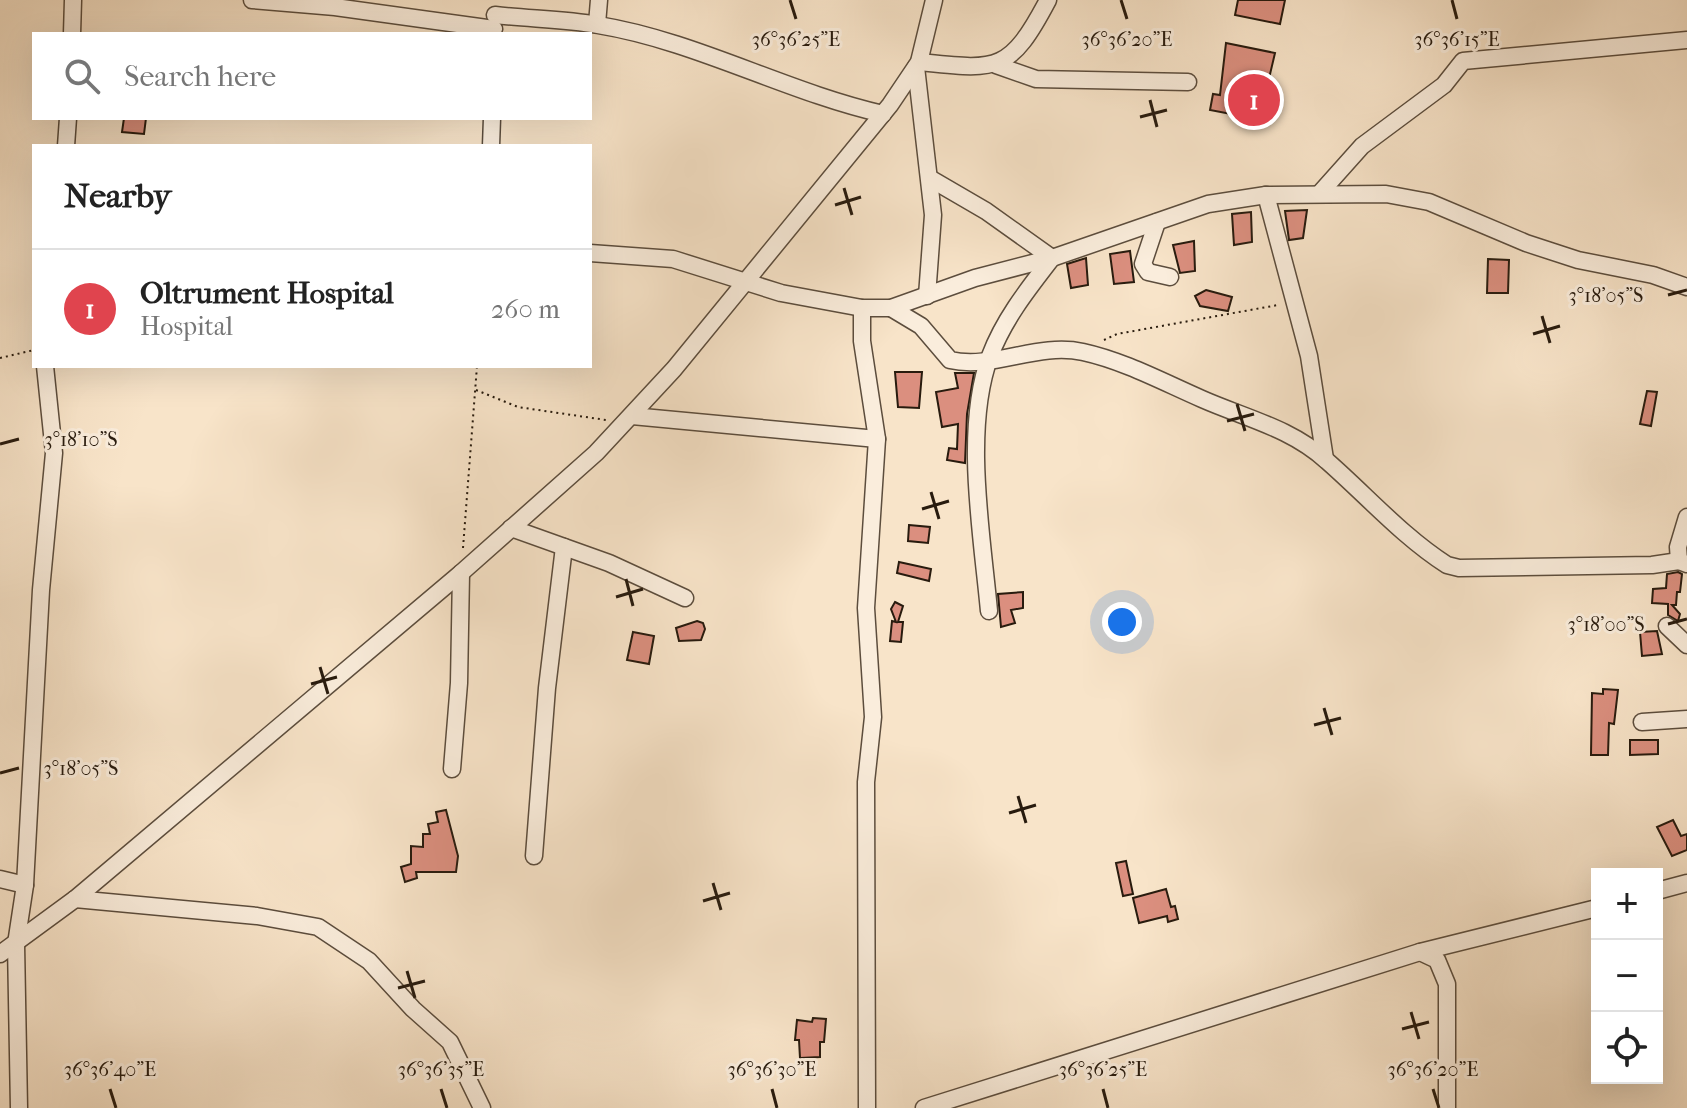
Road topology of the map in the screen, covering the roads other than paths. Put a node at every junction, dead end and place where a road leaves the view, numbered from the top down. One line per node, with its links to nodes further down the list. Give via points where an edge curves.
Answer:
1 (73, 0): 8 (street)
2 (252, 0): 6 (street)
3 (599, 0): 7 (street)
4 (934, 0): 10 (street)
5 (1048, 0): 11 (street, via 1014,55)
6 (494, 20): 7 (street)
7 (597, 24): 13 (street)
8 (72, 32)
9 (1687, 40): 19 (street, via 1463,61 1444,85 1362,146)
10 (918, 65): 11 (street); 13 (street); 18 (street)
11 (996, 65): 12 (street, via 1036,79)
12 (1188, 82)
13 (883, 114): 25 (street)
14 (68, 120): 16 (street)
15 (492, 120): 17 (street)
16 (66, 144)
17 (491, 144)
18 (931, 179): 23 (street); 27 (street)
19 (1320, 193): 20 (street); 26 (street, via 1386,194 1429,202 1539,247)
20 (1266, 195): 21 (street, via 1208,204); 34 (street, via 1311,368)
21 (1157, 222): 23 (street); 24 (street, via 1143,264 1148,272)
22 (592, 253): 25 (street, via 673,259)
23 (1052, 258): 27 (street); 30 (street, via 1004,325)
24 (1170, 277)
25 (745, 281): 28 (street); 32 (street)
26 (1687, 287)
27 (927, 296): 29 (street)
28 (862, 308): 29 (street); 33 (street)
29 (891, 308): 30 (street, via 921,326 950,360)
30 (989, 359): 34 (street, via 1041,349 1080,351 1279,428); 41 (street, via 980,396 978,470)
31 (45, 368): 50 (street, via 54,453)
32 (629, 420): 33 (street); 36 (street)
33 (877, 439): 59 (street, via 866,608 873,717 866,782)
34 (1325, 459): 38 (street, via 1436,558 1459,568)
35 (1687, 517): 38 (street, via 1678,547)
36 (511, 528): 37 (street); 39 (street)
37 (564, 547): 40 (street); 47 (street)
38 (1683, 563)
39 (464, 570): 46 (street); 52 (street)
40 (685, 598)
41 (989, 611)
42 (1667, 626): 43 (street)
43 (1687, 645)
44 (1687, 719): 45 (street)
45 (1642, 722)
46 (452, 769)
47 (534, 856)
48 (0, 879): 50 (street)
49 (1687, 883): 51 (street)
50 (25, 885): 54 (street)
51 (1663, 889)
52 (75, 899): 54 (street); 58 (street, via 318,927 369,961 450,1042)
53 (1591, 909): 55 (street)
54 (16, 944): 56 (street); 57 (street)
55 (1420, 952): 60 (street); 61 (street, via 1437,960 1447,984)
56 (0, 954)
57 (19, 1108)
58 (482, 1108)
59 (867, 1108)
60 (924, 1108)
61 (1447, 1108)

